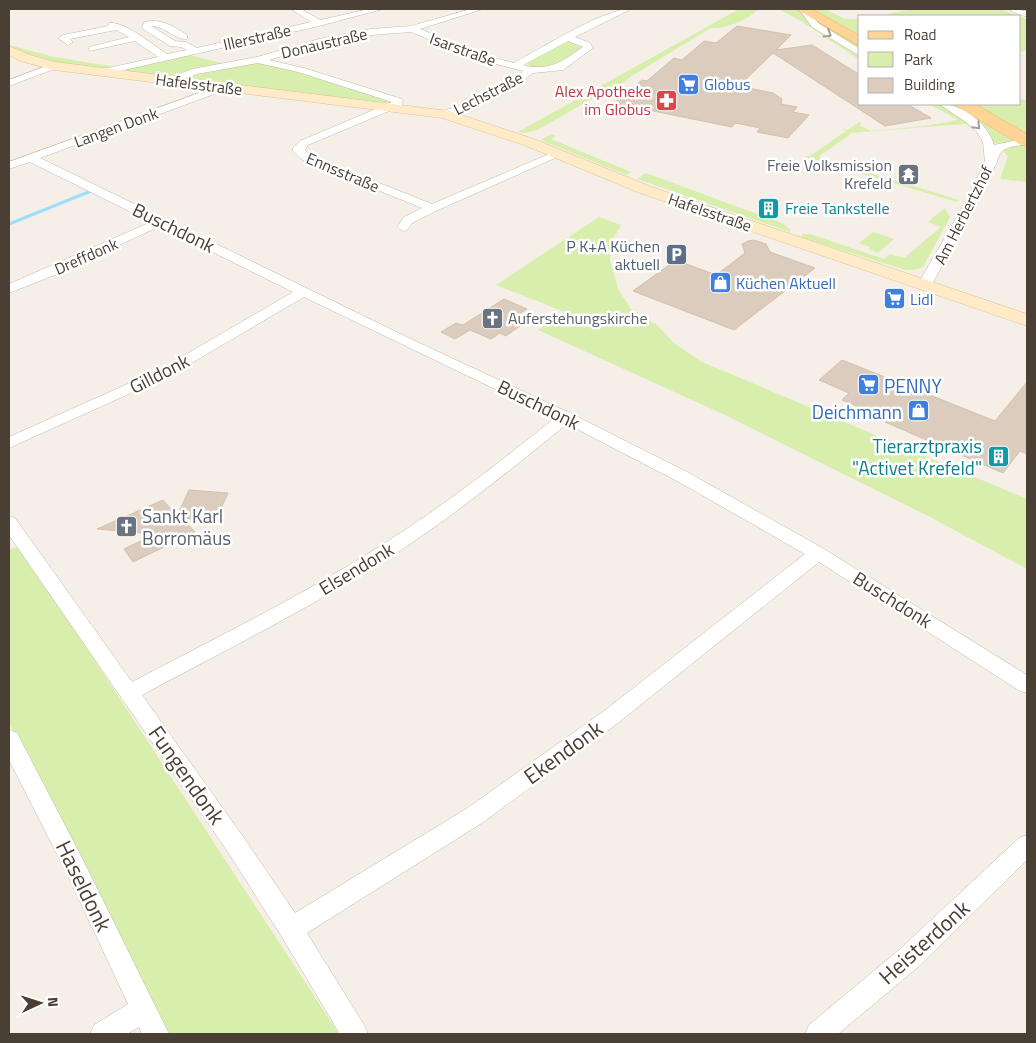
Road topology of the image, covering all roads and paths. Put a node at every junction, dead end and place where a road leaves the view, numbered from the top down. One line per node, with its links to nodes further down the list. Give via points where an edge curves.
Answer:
1 (295, 9): 11 (street, Illerstraße)
2 (348, 9): 9 (street)
3 (379, 9): 9 (street, Illerstraße)
4 (479, 9): 12 (street, Donaustraße)
5 (627, 9): 15 (street, Lechstraße)
6 (803, 9): 17 (main road); 22 (street, one-way to 22, via 815,25)
7 (819, 9): 13 (main road)
8 (1014, 9): 10 (street)
9 (358, 14): 11 (street, Illerstraße)
10 (1027, 14)
11 (319, 22): 21 (street, Illerstraße)
12 (412, 29): 24 (street, Donaustraße, via 338,38); 26 (street, Isarstraße, via 476,56)
13 (858, 31)
14 (184, 37): 21 (street, via 165,24 147,24 146,27 173,44 183,44)
15 (566, 37): 26 (street, Lechstraße); 27 (street, Lechstraße, via 588,48 560,68)
16 (138, 38): 18 (street, via 114,26 63,38); 19 (street); 23 (street)
17 (858, 41)
18 (68, 42)
19 (92, 49)
20 (9, 50): 25 (main road, Hafelsstraße)
21 (196, 51): 23 (street, Illerstraße)
22 (858, 52)
23 (166, 58): 28 (street, Illerstraße)
24 (258, 60): 29 (street, Donaustraße, via 195,71); 35 (street, Hafelsstraße, via 389,97 398,101)
25 (54, 66): 28 (main road, Hafelsstraße); 30 (street)
26 (515, 66): 27 (street, Lechstraße)
27 (530, 70): 36 (street, Lechstraße, via 515,84 467,107)
28 (102, 72): 29 (main road, Hafelsstraße)
29 (169, 80): 31 (main road, Hafelsstraße)
30 (9, 83)
31 (224, 87): 35 (main road, Hafelsstraße); 39 (street, Langen Donk)
32 (946, 105): 40 (street, Am Herbertzhof, one-way to 40, via 970,119 984,134)
33 (966, 105): 37 (main road)
34 (984, 105): 37 (main road)
35 (393, 107): 36 (main road, Hafelsstraße); 42 (street, Ennsstraße, via 304,143 299,151 305,157)
36 (444, 114): 38 (main road, Hafelsstraße)
37 (1027, 140): 40 (street)
38 (558, 154): 42 (street); 45 (main road, Hafelsstraße, via 643,189)
39 (31, 158): 41 (street, Langen Donk); 43 (street, Buschdonk)
40 (991, 162): 45 (street, Am Herbertzhof)
41 (9, 166)
42 (432, 208): 44 (street, via 408,220)
43 (162, 221): 46 (street, Dreffdonk); 47 (street, Buschdonk)
44 (403, 227)
45 (925, 284): 48 (main road, Hafelsstraße)
46 (9, 289)
47 (304, 291): 49 (street, Buschdonk); 50 (street, Gilldonk, via 166,372)
48 (1027, 320)
49 (566, 417): 52 (street, Buschdonk, via 683,477); 54 (street, Elsendonk, via 490,478 396,544 279,613)
50 (9, 444)
51 (12, 534): 54 (street, Fungendonk)
52 (818, 553): 53 (street, Buschdonk); 57 (street, Ekendonk, via 611,718 474,816)
53 (1027, 685)
54 (129, 692): 57 (street, Fungendonk)
55 (10, 746): 58 (street, Haseldonk, via 75,867)
56 (1027, 845): 62 (street, Heisterdonk, via 908,959)
57 (291, 929): 61 (street, Fungendonk)
58 (144, 1009): 59 (street); 60 (street, Haseldonk)
59 (103, 1034)
60 (156, 1034)
61 (355, 1034)
62 (818, 1034)

